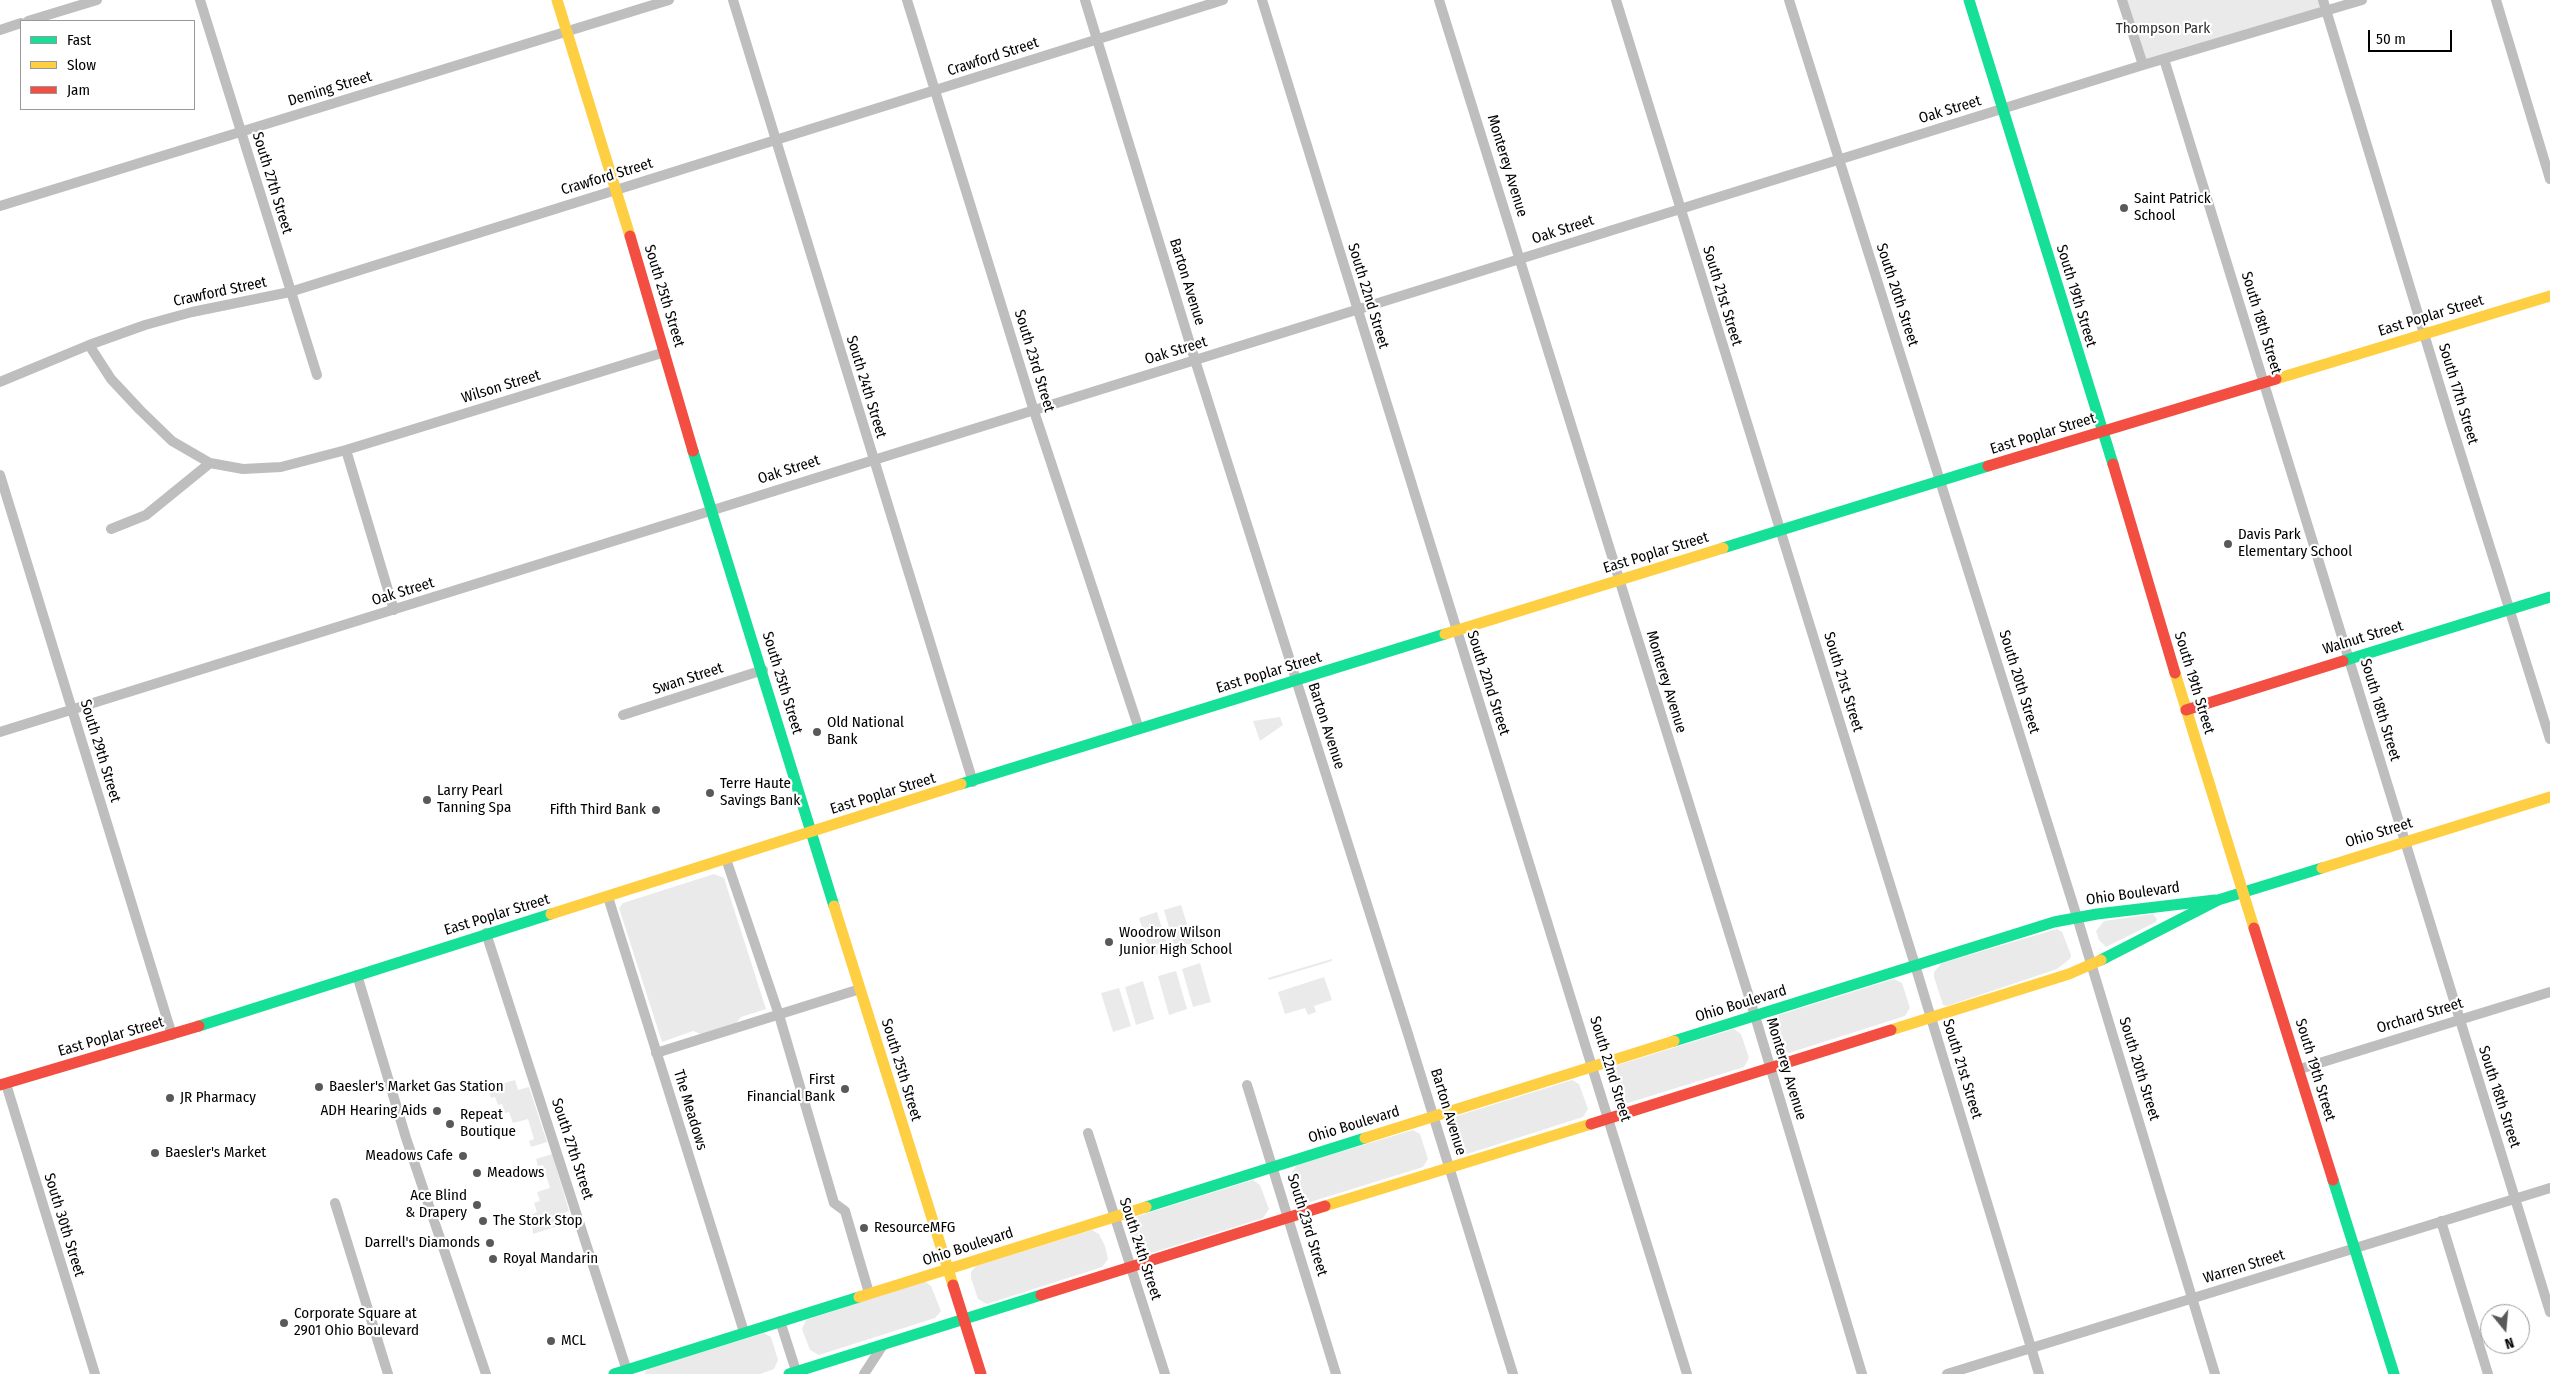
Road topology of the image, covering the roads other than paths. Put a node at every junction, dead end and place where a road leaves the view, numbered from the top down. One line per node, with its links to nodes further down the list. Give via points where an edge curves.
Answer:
1 (97, 0): 19 (street)
2 (200, 0): 28 (street, South 27th Street)
3 (557, 0): 22 (street, South 25th Street)
4 (668, 0): 22 (street, Deming Street)
5 (733, 0): 29 (street, South 24th Street)
6 (907, 0): 26 (street, South 23rd Street)
7 (1085, 0): 23 (street, Barton Avenue)
8 (1222, 0): 23 (street, Crawford Street)
9 (1262, 0): 38 (street, South 22nd Street)
10 (1440, 0): 35 (street, Monterey Avenue)
11 (1616, 0): 34 (street, South 21st Street)
12 (1789, 0): 30 (street, South 20th Street)
13 (1969, 0): 27 (street, South 19th Street)
14 (2122, 0): 25 (street)
15 (2323, 0): 18 (street, South 17th Street)
16 (2362, 0): 18 (street, Oak Street)
17 (2496, 0): 31 (street)
18 (2327, 11): 24 (street, Oak Street); 39 (street, South 17th Street)
19 (31, 20)
20 (20, 23): 21 (street)
21 (0, 30)
22 (567, 31): 28 (street, Deming Street); 32 (street, South 25th Street)
23 (1097, 39): 26 (street, Crawford Street); 42 (street, Barton Avenue)
24 (2164, 58): 25 (street, Oak Street); 45 (street, South 18th Street)
25 (2143, 65): 27 (street, Oak Street)
26 (935, 91): 29 (street, Crawford Street); 46 (street, South 23rd Street)
27 (2003, 110): 30 (street, Oak Street); 47 (street, South 19th Street)
28 (241, 132): 33 (street, Deming Street); 36 (street, South 27th Street)
29 (776, 140): 32 (street, Crawford Street); 49 (street, South 24th Street)
30 (1839, 160): 34 (street, Oak Street); 52 (street, South 20th Street)
31 (2550, 179)
32 (616, 190): 36 (street, Crawford Street); 41 (street, South 25th Street)
33 (0, 206)
34 (1680, 210): 35 (street, Oak Street); 55 (street, South 21st Street)
35 (1520, 259): 38 (street, Oak Street); 56 (street, Monterey Avenue)
36 (290, 292): 40 (street, Crawford Street, via 192,312); 43 (street, South 27th Street)
37 (2550, 296): 39 (street, East Poplar Street)
38 (1356, 310): 42 (street, Oak Street); 60 (street, South 22nd Street)
39 (2424, 334): 45 (street, East Poplar Street); 59 (street, South 17th Street)
40 (89, 346): 44 (street, Crawford Street); 50 (street, via 111,379 172,441)
41 (665, 352): 48 (street, Wilson Street); 53 (street, South 25th Street)
42 (1195, 360): 46 (street, Oak Street); 63 (street, Barton Avenue)
43 (317, 374)
44 (0, 382)
45 (2264, 382): 47 (street, East Poplar Street); 61 (street, South 18th Street)
46 (1034, 411): 49 (street, Oak Street); 67 (street, South 23rd Street)
47 (2102, 431): 52 (street, East Poplar Street); 65 (street, South 19th Street)
48 (346, 450): 50 (street, Wilson Street, via 280,467 243,469); 58 (street)
49 (872, 460): 53 (street, Oak Street); 70 (street, South 24th Street)
50 (210, 463): 54 (street, via 146,515)
51 (0, 475): 64 (street, South 29th Street)
52 (1941, 481): 55 (street, East Poplar Street); 78 (street, South 20th Street)
53 (711, 511): 58 (street, Oak Street); 62 (street, South 25th Street)
54 (111, 530)
55 (1780, 532): 56 (street, East Poplar Street); 81 (street, South 21st Street)
56 (1618, 580): 60 (street, East Poplar Street); 86 (street, Monterey Avenue)
57 (2550, 597): 59 (street, Walnut Street)
58 (394, 610): 64 (street, Oak Street)
59 (2509, 610): 61 (street, Walnut Street); 69 (street, South 17th Street)
60 (1456, 631): 63 (street, East Poplar Street); 91 (street, South 22nd Street)
61 (2349, 658): 65 (street, Walnut Street); 73 (street, South 18th Street)
62 (763, 670): 66 (street, Swan Street); 72 (street, South 25th Street)
63 (1295, 681): 67 (street, East Poplar Street); 96 (street, Barton Avenue)
64 (71, 709): 68 (street, Oak Street); 89 (street, South 29th Street)
65 (2186, 710): 75 (street, South 19th Street)
66 (623, 715)
67 (1139, 729): 70 (street, East Poplar Street)
68 (0, 732)
69 (2550, 739)
70 (973, 782): 72 (street, East Poplar Street)
71 (2550, 797): 73 (street, Ohio Street)
72 (811, 831): 74 (street, East Poplar Street); 83 (street, South 25th Street)
73 (2404, 841): 75 (street, Ohio Street); 88 (street, South 18th Street)
74 (726, 859): 76 (street, East Poplar Street); 85 (street)
75 (2244, 891): 77 (street, Ohio Street); 93 (street, South 19th Street)
76 (608, 897): 79 (street, East Poplar Street); 90 (street, The Meadows)
77 (2218, 900): 78 (street, Ohio Boulevard); 80 (street, Ohio Boulevard)
78 (2077, 917): 80 (street, South 20th Street); 81 (street, Ohio Boulevard)
79 (486, 934): 82 (street, East Poplar Street); 118 (street, South 27th Street)
80 (2092, 964): 87 (street, Ohio Boulevard); 111 (street, South 20th Street)
81 (1915, 965): 86 (street, Ohio Boulevard); 87 (street, South 21st Street)
82 (357, 975): 89 (street, East Poplar Street); 122 (street, via 406,1138)
83 (860, 989): 85 (street); 109 (street, South 25th Street)
84 (2550, 992): 88 (street, Orchard Street)
85 (779, 1015): 90 (street); 110 (street, via 834,1203 845,1211)
86 (1755, 1016): 91 (street, Ohio Boulevard); 92 (street, Monterey Avenue)
87 (1930, 1018): 92 (street, Ohio Boulevard); 117 (street, South 21st Street)
88 (2460, 1020): 93 (street, Orchard Street); 102 (street, South 18th Street)
89 (172, 1035): 94 (street, East Poplar Street)
90 (656, 1053): 115 (street, The Meadows)
91 (1593, 1066): 96 (street, Ohio Boulevard); 97 (street, South 22nd Street)
92 (1770, 1068): 97 (street, Ohio Boulevard); 130 (street, Monterey Avenue)
93 (2300, 1070): 107 (street, South 19th Street)
94 (3, 1085): 120 (street, South 30th Street)
95 (1247, 1085): 99 (street, South 23rd Street)
96 (1433, 1116): 99 (street, Ohio Boulevard); 100 (street, Barton Avenue)
97 (1609, 1117): 100 (street, Ohio Boulevard); 129 (street, South 22nd Street)
98 (1088, 1133): 104 (street, South 24th Street)
99 (1273, 1166): 104 (street, Ohio Boulevard); 105 (street, South 23rd Street)
100 (1449, 1168): 105 (street, Ohio Boulevard); 128 (street, Barton Avenue)
101 (2550, 1188): 102 (street, Warren Street)
102 (2516, 1198): 106 (street, Warren Street); 112 (street, South 18th Street)
103 (335, 1203): 121 (street)
104 (1113, 1216): 108 (street, South 24th Street); 109 (street, Ohio Boulevard)
105 (1290, 1218): 108 (street, Ohio Boulevard); 127 (street, South 23rd Street)
106 (2441, 1221): 107 (street, Warren Street); 135 (street)
107 (2353, 1248): 111 (street, Warren Street); 134 (street, South 19th Street)
108 (1129, 1268): 113 (street, Ohio Boulevard); 126 (street, South 24th Street)
109 (948, 1269): 110 (street, Ohio Boulevard); 113 (street, South 25th Street)
110 (869, 1293): 114 (street, Ohio Boulevard)
111 (2192, 1298): 117 (street, Warren Street); 133 (street, South 20th Street)
112 (2550, 1312)
113 (964, 1320): 116 (street, Ohio Boulevard); 125 (street, South 25th Street)
114 (780, 1321): 115 (street, Ohio Boulevard); 119 (street)
115 (744, 1332): 118 (street, Ohio Boulevard)
116 (883, 1345): 119 (street, Ohio Boulevard); 124 (street)
117 (2031, 1348): 131 (street, Warren Street); 132 (street, South 21st Street)
118 (628, 1372): 123 (street, Ohio Boulevard)
119 (794, 1373)
120 (95, 1374)
121 (388, 1374)
122 (486, 1374)
123 (614, 1374)
124 (864, 1374)
125 (981, 1374)
126 (1165, 1374)
127 (1336, 1374)
128 (1512, 1374)
129 (1687, 1374)
130 (1862, 1374)
131 (1947, 1374)
132 (2039, 1374)
133 (2215, 1374)
134 (2394, 1374)
135 (2488, 1374)

